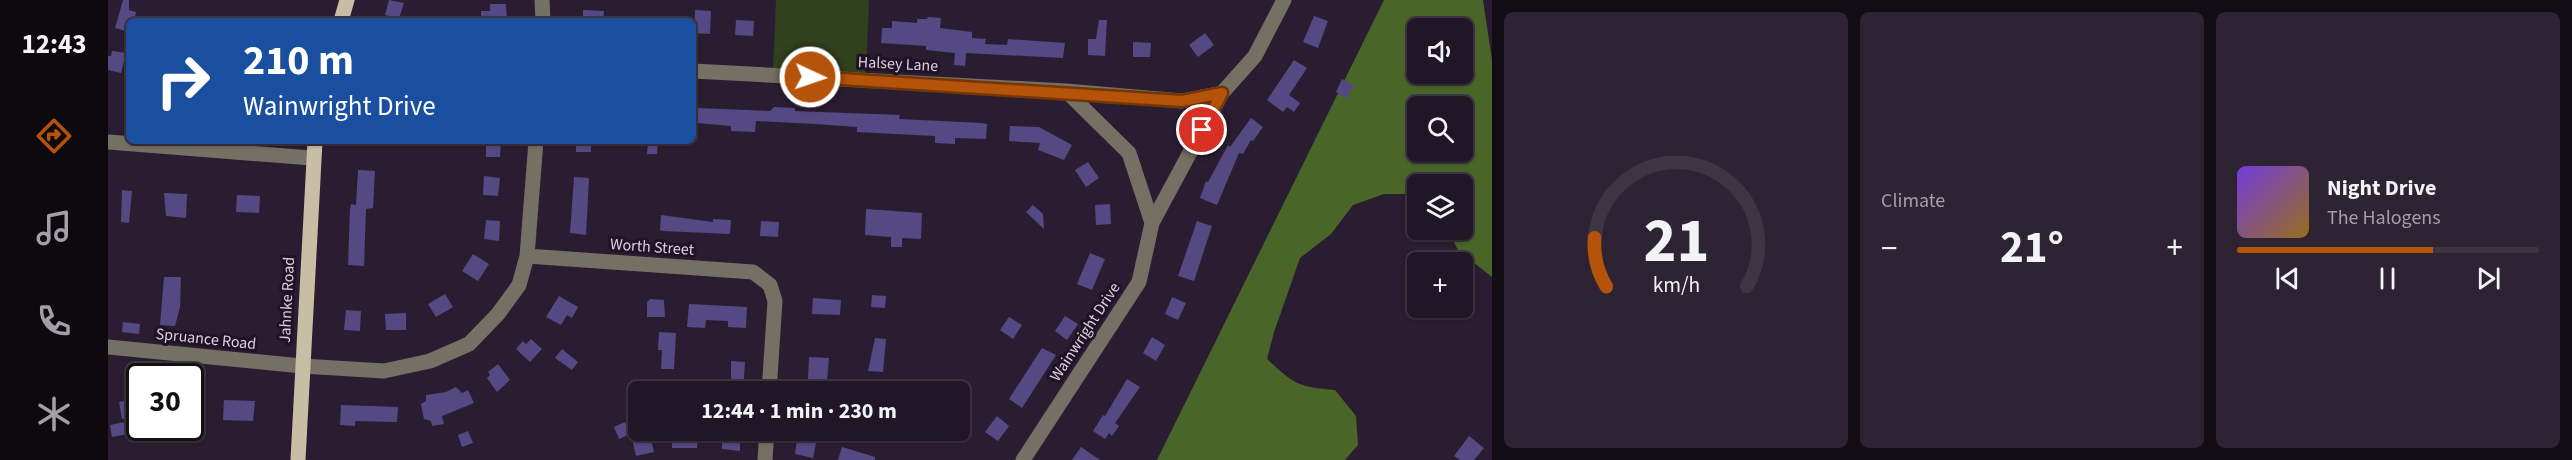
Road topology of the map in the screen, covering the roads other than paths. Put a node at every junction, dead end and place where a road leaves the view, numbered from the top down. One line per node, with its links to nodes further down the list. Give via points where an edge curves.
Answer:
1 (347, 0): 4 (main road)
2 (542, 0): 5 (street)
3 (1284, 0): 8 (street, Wainwright Drive, via 1255,57)
4 (342, 18)
5 (543, 18)
6 (696, 71): 7 (street, Halsey Lane)
7 (1066, 92): 8 (street, Halsey Lane, via 1182,101); 15 (street, via 1129,153)
8 (1222, 93): 15 (street, Wainwright Drive)
9 (108, 142): 10 (street)
10 (126, 143)
11 (134, 144): 14 (street)
12 (314, 144): 14 (main road, Jahnke Road)
13 (536, 144): 16 (street, Spruance Road)
14 (312, 158): 18 (main road, Jahnke Road)
15 (1152, 223): 23 (street, Wainwright Drive, via 1139,282)
16 (527, 256): 18 (street, Spruance Road, via 519,285 469,344 430,361 384,371); 19 (street, Worth Street, via 753,272 770,285 775,301)
17 (108, 347): 18 (street, Spruance Road)
18 (302, 366): 21 (main road, Jahnke Road)
19 (771, 381)
20 (766, 441): 22 (street)
21 (298, 460)
22 (765, 460)
23 (1023, 460)

